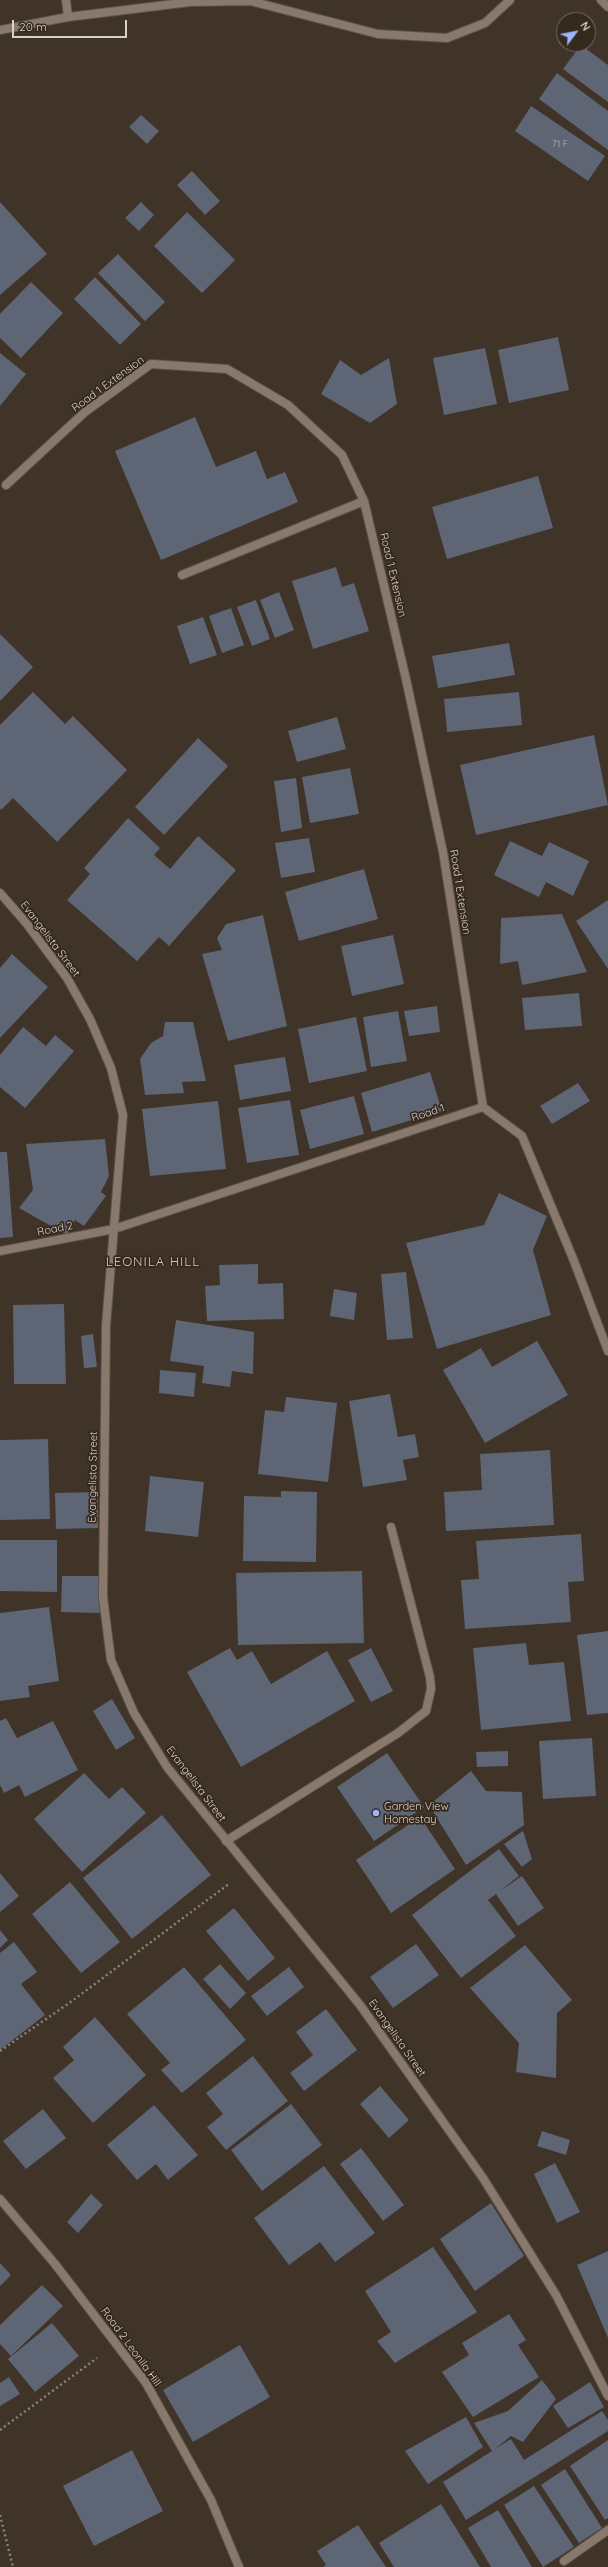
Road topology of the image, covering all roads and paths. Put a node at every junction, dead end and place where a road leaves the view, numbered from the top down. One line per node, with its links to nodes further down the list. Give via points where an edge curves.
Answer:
1 (66, 0): 5 (street)
2 (510, 0): 5 (street, via 485,23 448,38 378,34 250,1 190,2)
3 (601, 0): 4 (street)
4 (608, 7)
5 (68, 17): 6 (street)
6 (0, 30)
7 (6, 485): 8 (street, Road 1 Extension, via 85,412 151,364 227,369 288,405 342,455)
8 (364, 501): 9 (street); 11 (street, Road 1 Extension, via 443,852)
9 (182, 575)
10 (0, 893): 12 (street, Evangelista Street, via 27,924 67,978 90,1019 111,1068 123,1115)
11 (483, 1106): 12 (street, Road 1); 14 (street, via 522,1136)
12 (114, 1229): 13 (street, Road 2); 16 (street, Evangelista Street, via 106,1326 103,1597 111,1660 134,1712 167,1767)
13 (0, 1251)
14 (608, 1351)
15 (391, 1527): 16 (street, via 430,1677 431,1689 426,1711 398,1733)
16 (226, 1841): 17 (street, Evangelista Street)
17 (249, 1868): 18 (path, via 72,2001); 21 (street, Evangelista Street, via 360,2005 483,2178 556,2296)
18 (0, 2051)
19 (0, 2199): 20 (street, Road 2 Leonila Hill)
20 (117, 2344): 22 (path); 27 (street, Road 2 Leonila Hill, via 150,2390 211,2500)
21 (608, 2396)
22 (0, 2430)
23 (0, 2515): 26 (path)
24 (608, 2530): 25 (street)
25 (564, 2561)
26 (13, 2567)
27 (239, 2567)

